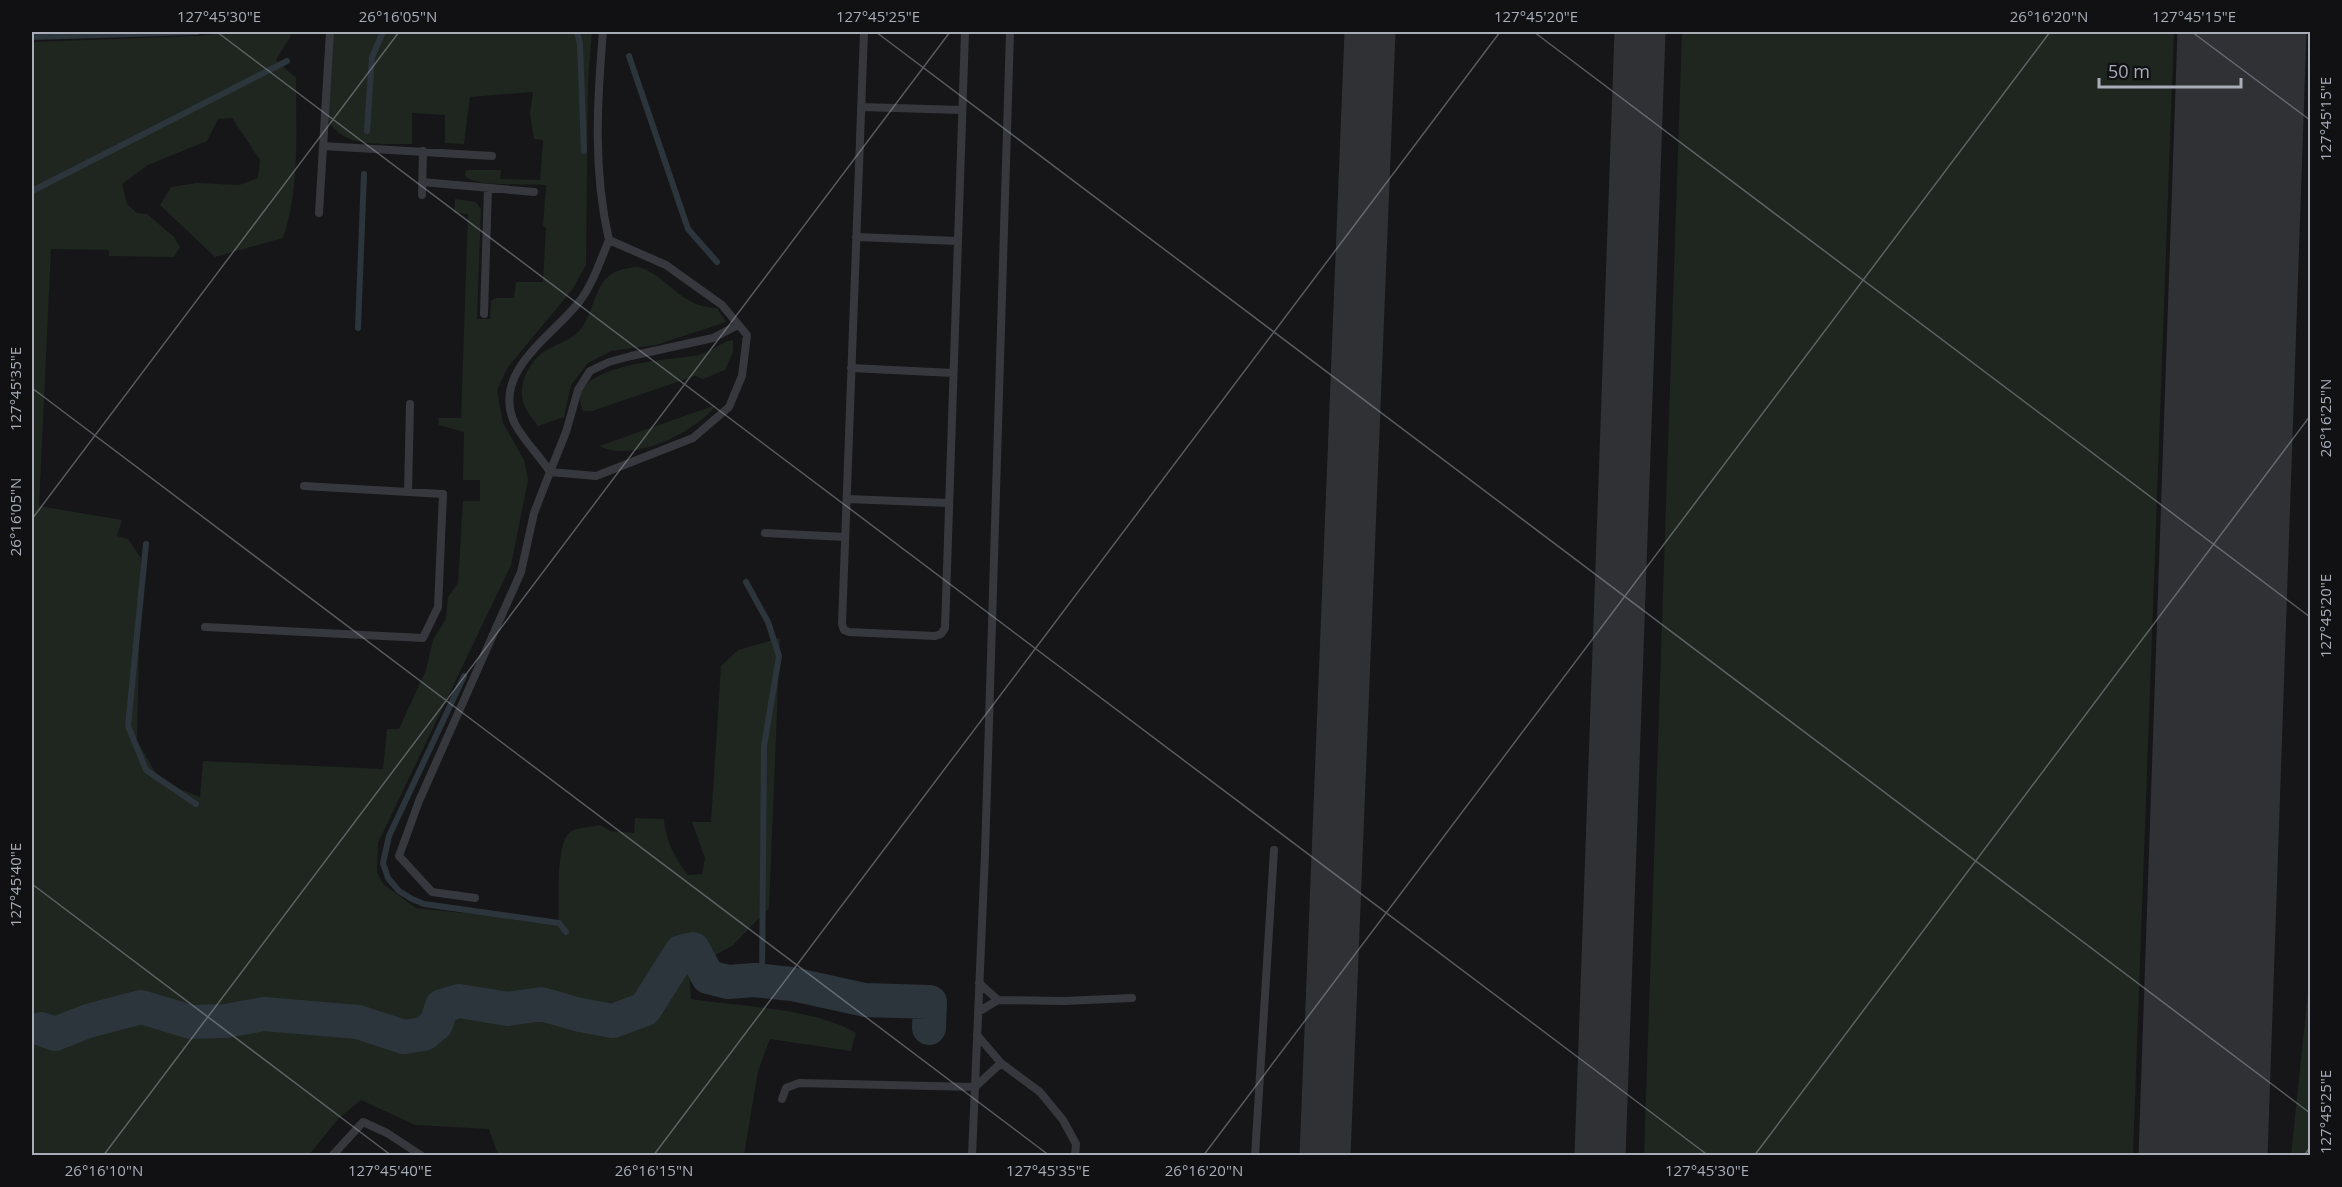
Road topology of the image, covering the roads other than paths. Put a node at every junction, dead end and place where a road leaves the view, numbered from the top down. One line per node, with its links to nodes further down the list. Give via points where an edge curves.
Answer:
1 (330, 32): 8 (lane)
2 (603, 32): 17 (lane, via 596,109 600,202)
3 (864, 32): 6 (lane)
4 (965, 32): 7 (lane)
5 (1010, 32): 34 (lane)
6 (861, 107): 7 (lane); 16 (lane)
7 (962, 110): 18 (lane)
8 (323, 146): 9 (lane); 15 (lane)
9 (423, 151): 10 (lane); 11 (lane)
10 (492, 156)
11 (423, 182): 12 (lane); 14 (lane)
12 (488, 188): 13 (lane); 19 (lane)
13 (534, 192)
14 (422, 195)
15 (319, 213)
16 (856, 237): 18 (lane); 21 (lane)
17 (609, 240): 20 (lane, via 666,265 722,305); 24 (lane, via 579,302 529,353 513,380 510,403 515,423)
18 (958, 241): 22 (lane)
19 (484, 314)
20 (738, 325): 24 (lane, via 713,338 631,356 590,371 578,390); 24 (lane, via 747,335 742,376 729,407 693,438 596,476)
21 (851, 368): 22 (lane); 27 (lane)
22 (953, 373): 28 (lane)
23 (410, 404): 26 (lane)
24 (550, 472): 33 (lane, via 534,513 521,572 419,801 399,856 432,892)
25 (304, 486): 26 (lane)
26 (408, 492): 31 (lane, via 443,494 438,607 423,638)
27 (847, 499): 28 (lane); 30 (lane)
28 (949, 503): 30 (lane, via 945,628 941,634 844,630)
29 (765, 533): 30 (lane)
30 (845, 537)
31 (205, 627)
32 (1274, 850): 46 (lane)
33 (475, 898)
34 (979, 983): 36 (lane); 37 (lane)
35 (1132, 998): 36 (lane)
36 (998, 1000): 37 (lane)
37 (978, 1012): 38 (lane)
38 (977, 1035): 39 (lane); 40 (lane)
39 (1001, 1063): 40 (lane); 45 (lane, via 1040,1092 1063,1120 1076,1144)
40 (975, 1087): 41 (lane, via 799,1083 786,1088); 44 (lane)
41 (782, 1099)
42 (332, 1155): 43 (lane, via 363,1122)
43 (422, 1155)
44 (972, 1155)
45 (1075, 1155)
46 (1255, 1155)

